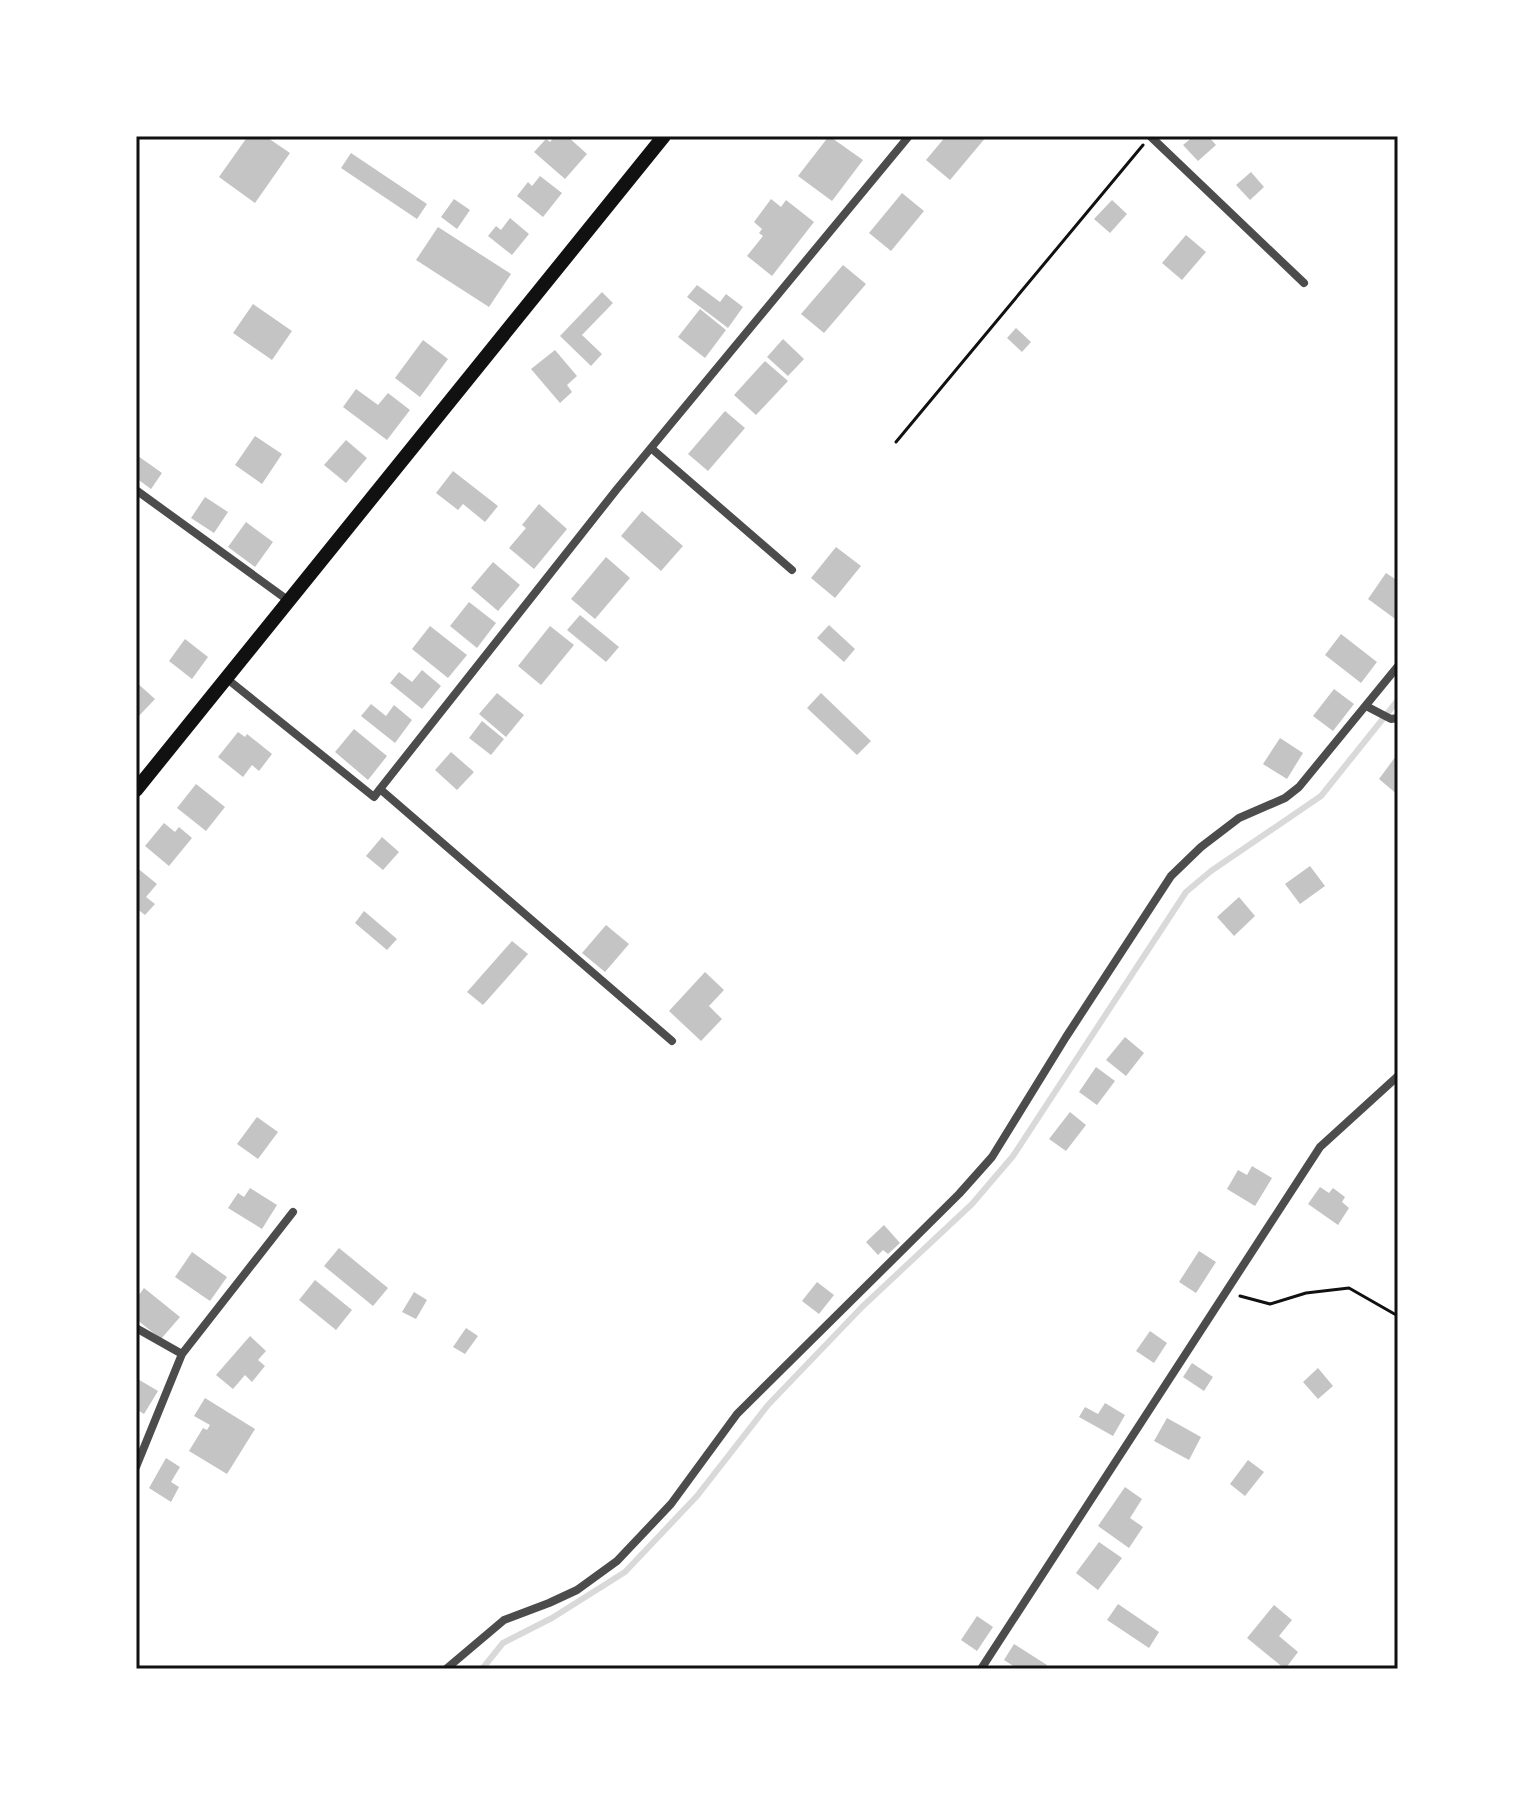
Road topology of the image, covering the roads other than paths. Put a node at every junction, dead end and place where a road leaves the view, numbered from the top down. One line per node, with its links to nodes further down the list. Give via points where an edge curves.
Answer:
1 (664, 136): 8 (main road)
2 (909, 136): 5 (street)
3 (1150, 136): 4 (street)
4 (1304, 283)
5 (651, 448): 7 (street); 13 (street)
6 (136, 490): 8 (street)
7 (792, 570)
8 (289, 601): 10 (main road)
9 (1398, 666): 11 (street)
10 (226, 678): 13 (street, via 374,797); 14 (main road)
11 (1366, 706): 12 (street); 21 (street, via 1299,787 1239,818 1171,876 992,1157 737,1414 644,1535 577,1590 504,1620)
12 (1395, 718)
13 (380, 789): 15 (street)
14 (136, 790)
15 (672, 1041)
16 (1398, 1076): 22 (street, via 1320,1147)
17 (293, 1212): 19 (street)
18 (136, 1328): 19 (street)
19 (182, 1354): 20 (street)
20 (136, 1467)
21 (446, 1669)
22 (981, 1669)

